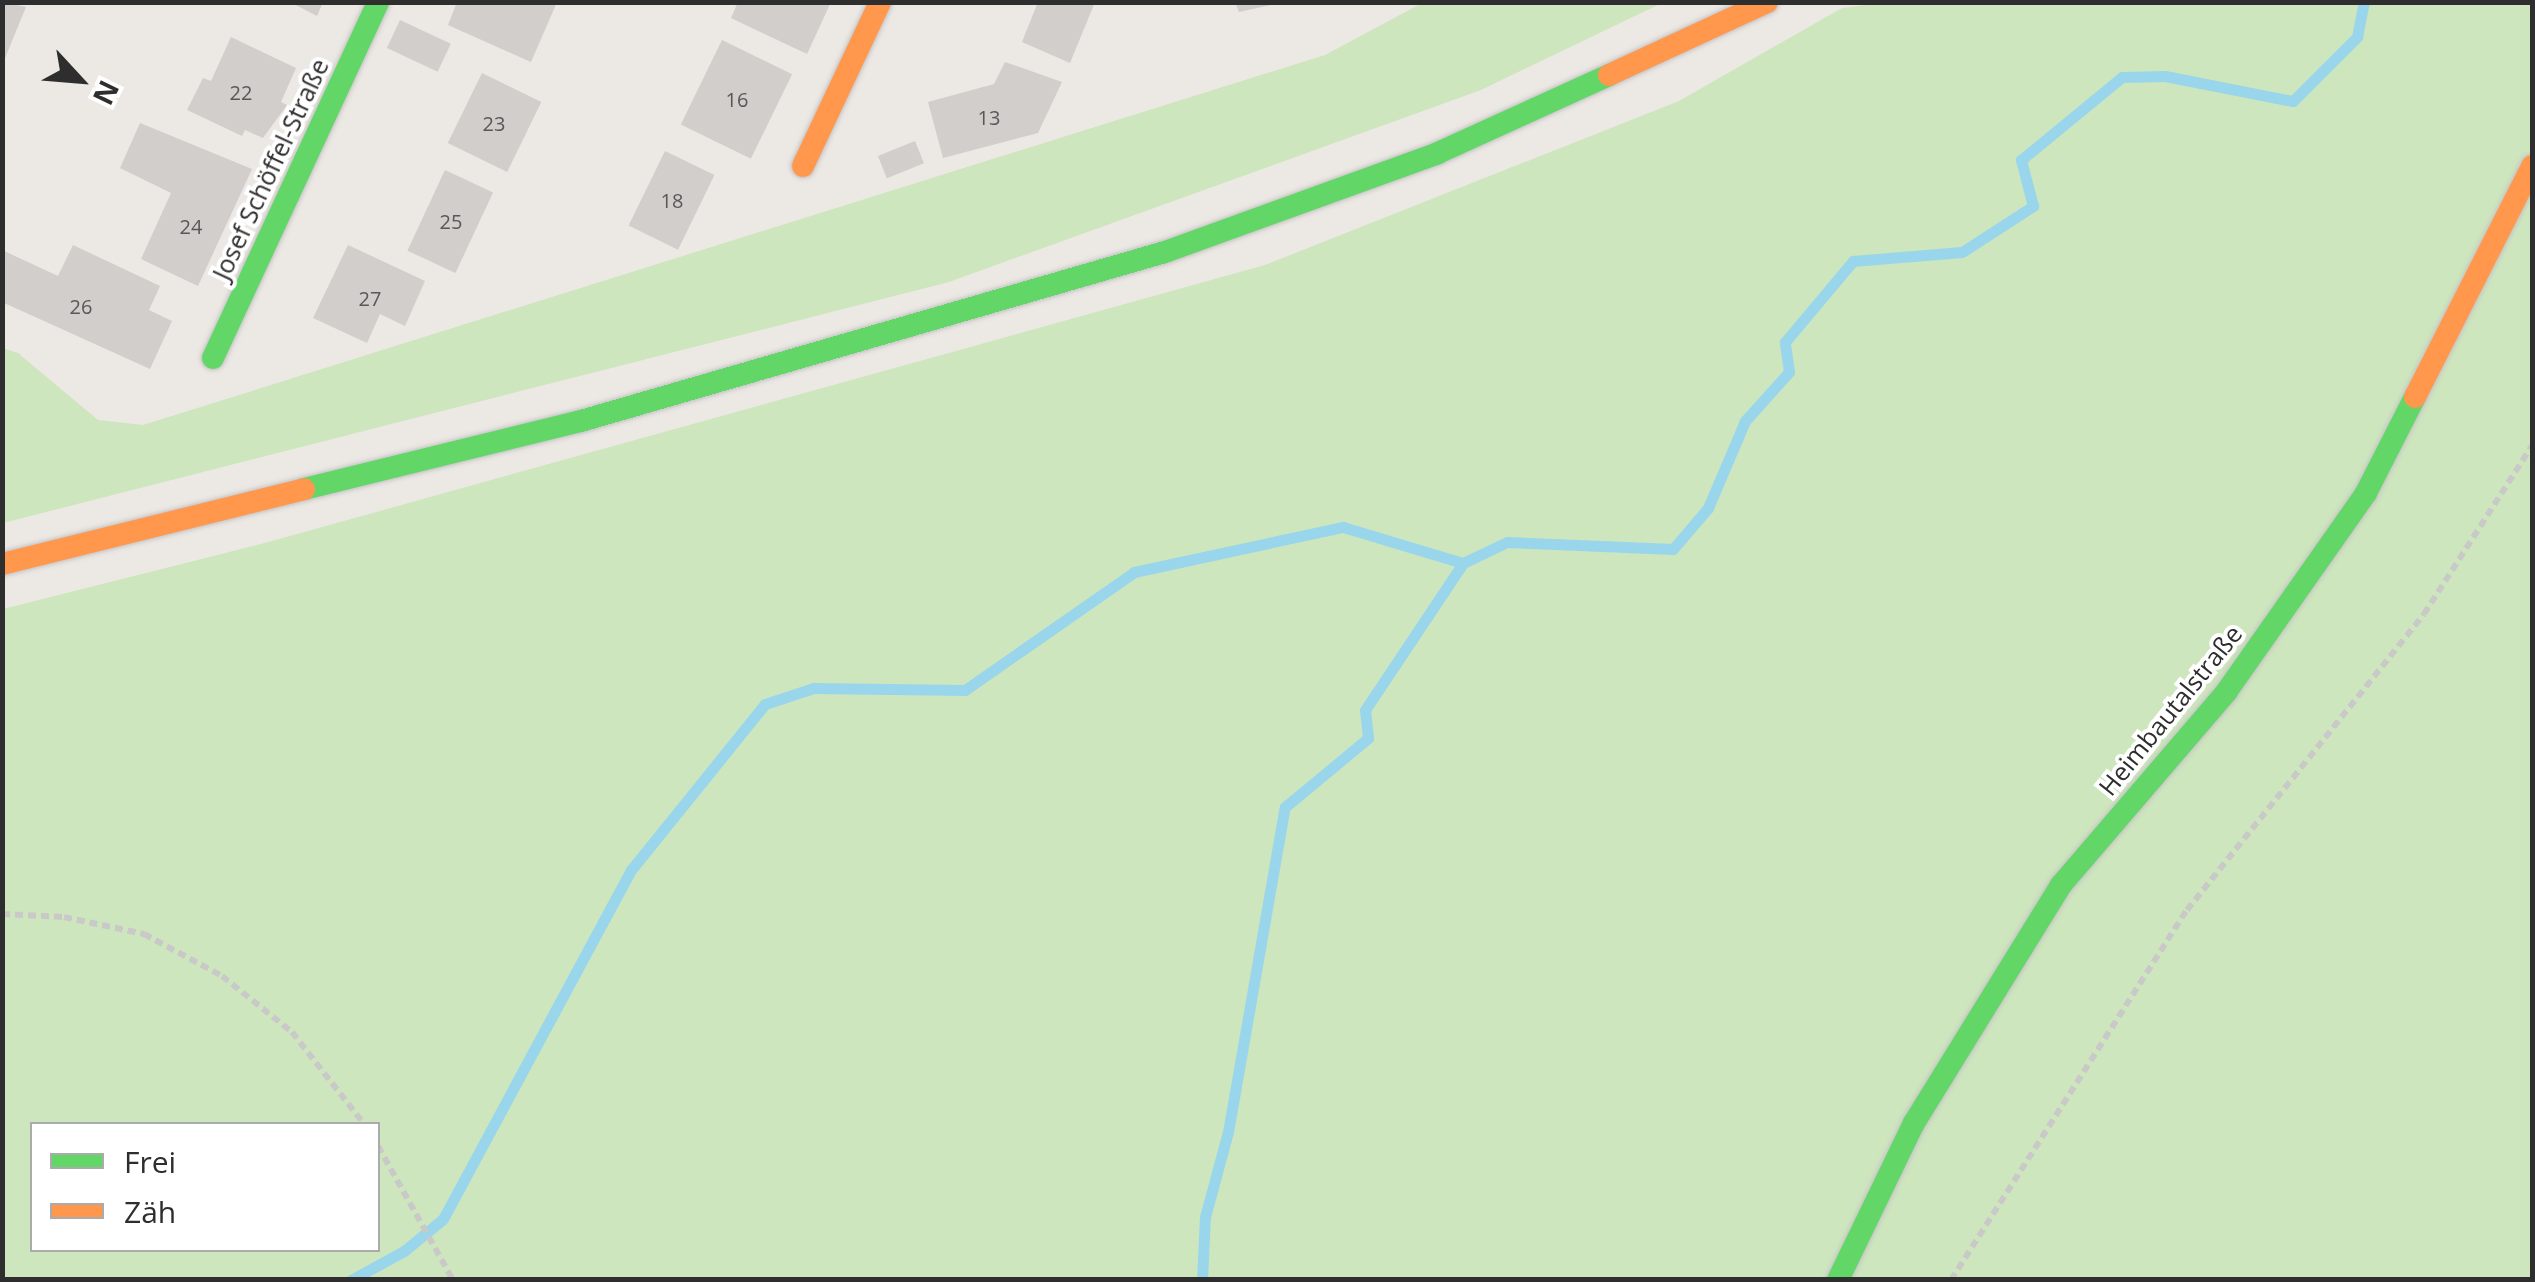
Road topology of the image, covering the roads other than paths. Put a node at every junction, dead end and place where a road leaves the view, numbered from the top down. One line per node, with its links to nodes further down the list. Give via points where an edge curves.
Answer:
1 (378, 2): 6 (street, Josef Schöffel-Straße)
2 (880, 2): 4 (street)
3 (1766, 2): 7 (street, via 1438,154 1165,252 581,421)
4 (803, 166)
5 (2532, 166): 8 (street, Heimbautalstraße, via 2366,492 2228,690 2060,886 1914,1123)
6 (212, 358)
7 (2, 564)
8 (1838, 1280)

